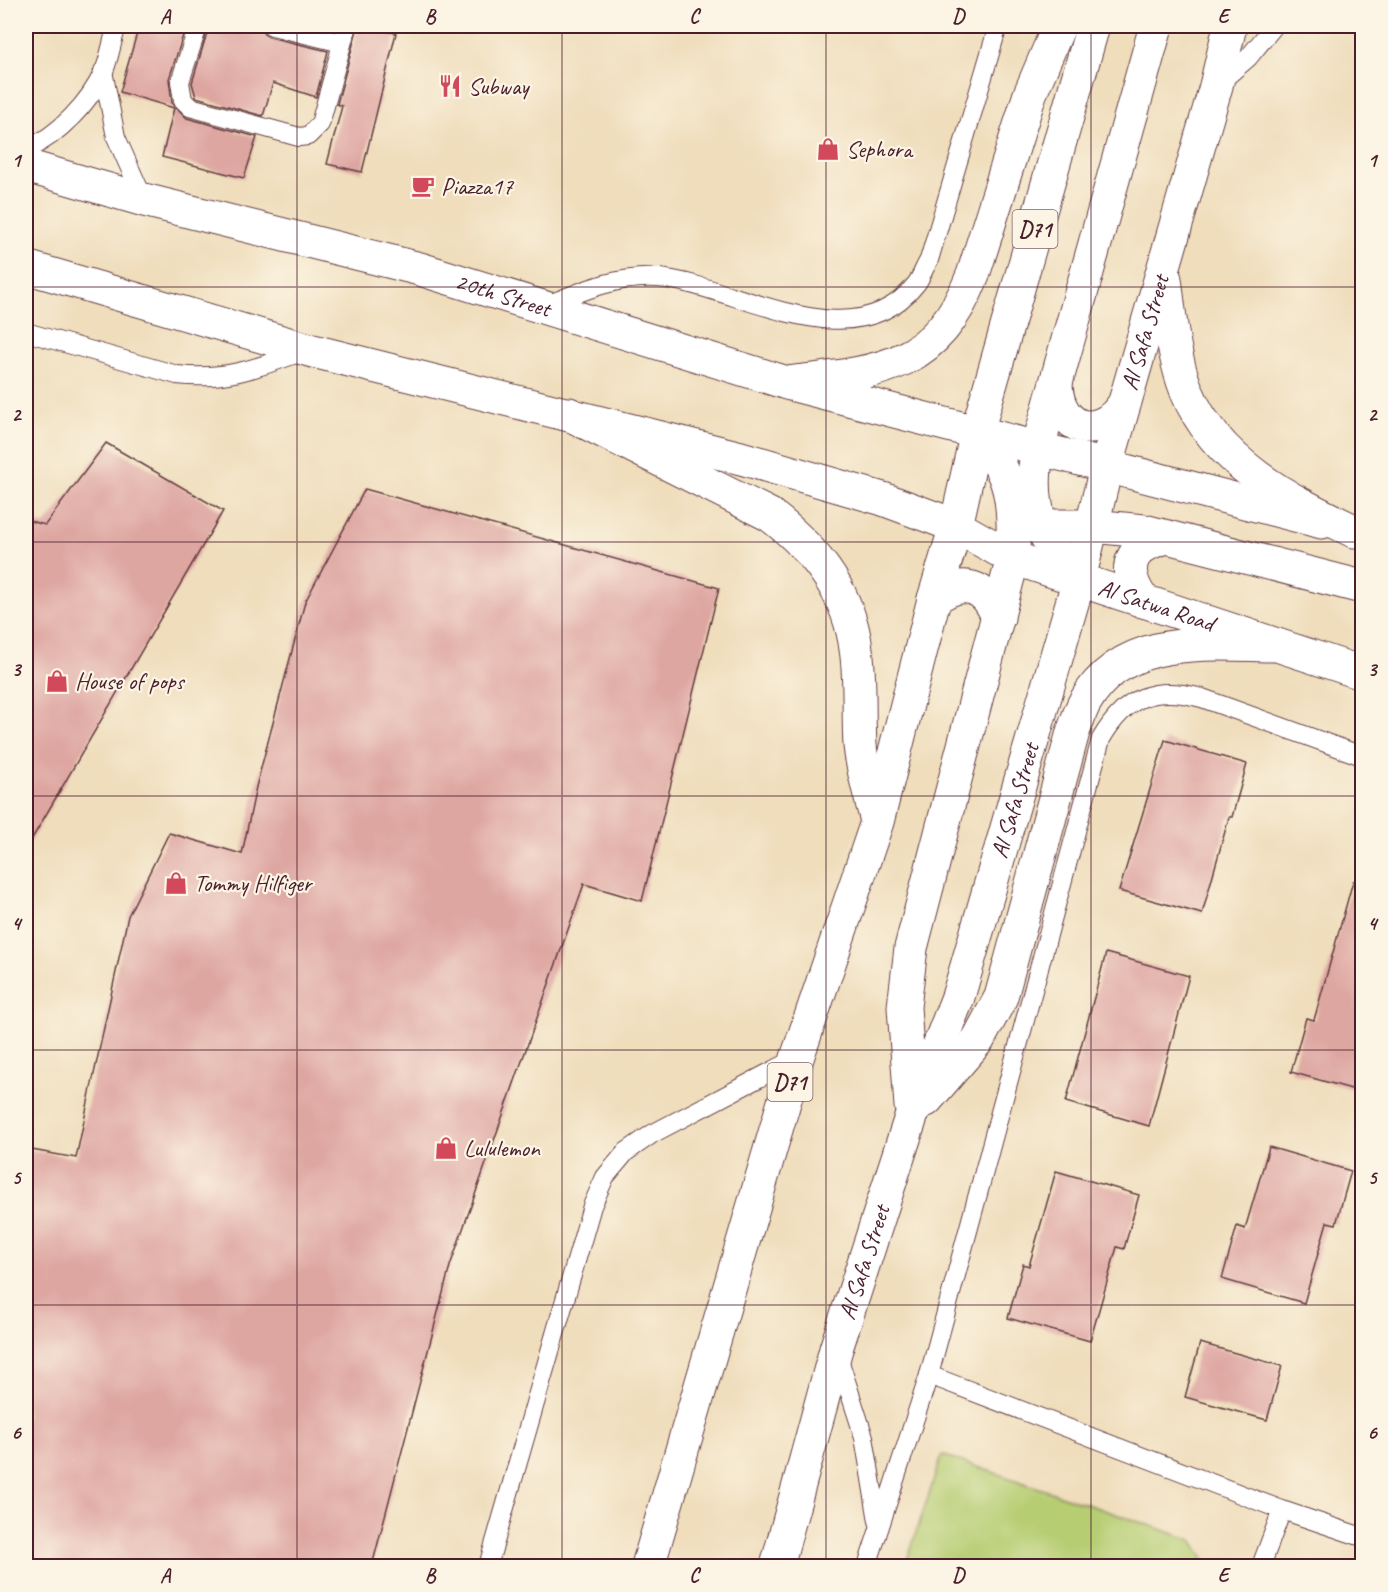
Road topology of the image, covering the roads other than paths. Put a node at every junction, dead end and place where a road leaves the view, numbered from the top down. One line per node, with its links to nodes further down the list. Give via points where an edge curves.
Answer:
1 (117, 26): 12 (lane)
2 (198, 26): 11 (lane, via 180,82 183,100 190,106 299,137 308,136 320,124)
3 (272, 26): 11 (lane)
4 (347, 26): 11 (lane)
5 (998, 26): 19 (lane, via 928,260 916,284 893,306 874,316 848,322 821,320 689,283 657,278 624,279 593,286)
6 (1059, 26): 22 (main road, via 1030,94 962,304 943,331 919,352 885,369)
7 (1093, 26): 26 (main road, D71)
8 (1156, 26): 23 (main road)
9 (1230, 26): 13 (main road, Al Safa Street)
10 (1274, 26): 13 (lane, via 1248,58)
11 (342, 44)
12 (104, 71): 14 (lane, via 86,101 62,126); 16 (lane, via 116,137)
13 (1216, 86): 18 (main road, Al Safa Street)
14 (26, 150)
15 (26, 166): 16 (main road, 20th Street)
16 (144, 200): 19 (main road, 20th Street, via 420,269)
17 (26, 267): 21 (main road)
18 (1163, 270): 24 (main road, Al Safa Street); 31 (main road, via 1179,367 1188,393 1216,439 1235,459 1296,503)
19 (543, 307): 22 (main road, 20th Street)
20 (26, 332): 21 (lane, via 199,378 244,372)
21 (309, 350): 25 (main road)
22 (787, 383): 26 (main road, 20th Street)
23 (1056, 386): 24 (main road, via 1057,404 1066,418 1081,426 1099,427 1114,419); 27 (main road)
24 (1124, 404): 28 (main road, Al Safa Street)
25 (568, 414): 29 (main road, via 884,499); 42 (main road, via 770,515 818,559 849,617 856,649 861,749)
26 (977, 432): 27 (main road); 29 (main road, D71); 32 (main road, via 997,455)
27 (1038, 447): 28 (main road); 32 (main road, via 1033,471 1034,499)
28 (1107, 464): 30 (main road, Al Safa Street); 31 (main road)
29 (956, 526): 32 (main road); 36 (main road, D71)
30 (1092, 526): 32 (main road); 33 (main road); 34 (main road, Al Safa Street)
31 (1358, 532)
32 (1023, 537): 34 (main road, via 1057,555); 38 (main road)
33 (1168, 537): 35 (main road); 37 (main road, via 1147,542 1132,560 1131,583)
34 (1079, 579): 37 (main road, Al Satwa Road); 44 (main road, Al Safa Street, via 958,997)
35 (1362, 587)
36 (934, 599): 38 (main road, via 948,589 964,586 980,591 992,602); 42 (main road, D71)
37 (1143, 601): 39 (main road, Al Satwa Road)
38 (998, 618): 44 (main road, via 906,977 904,1007)
39 (1272, 645): 40 (main road, Al Satwa Road); 44 (main road, via 1160,647 1134,657 1104,677 1085,702 1073,732 1001,997 978,1040)
40 (1362, 673)
41 (1362, 756): 46 (lane, via 1177,691 1151,694 1130,704 1113,719 1101,739)
42 (877, 822): 43 (main road, D71)
43 (797, 1058): 50 (lane, via 652,1134 626,1152 605,1177 592,1206); 51 (main road, D71)
44 (911, 1117): 45 (main road, Al Safa Street)
45 (836, 1349): 48 (lane, via 864,1437); 52 (main road, Al Safa Street)
46 (929, 1375): 47 (lane); 48 (lane)
47 (1282, 1510): 49 (lane); 54 (lane)
48 (879, 1529): 53 (lane)
49 (1362, 1537)
50 (488, 1566)
51 (648, 1566)
52 (777, 1566)
53 (867, 1566)
54 (1262, 1566)

